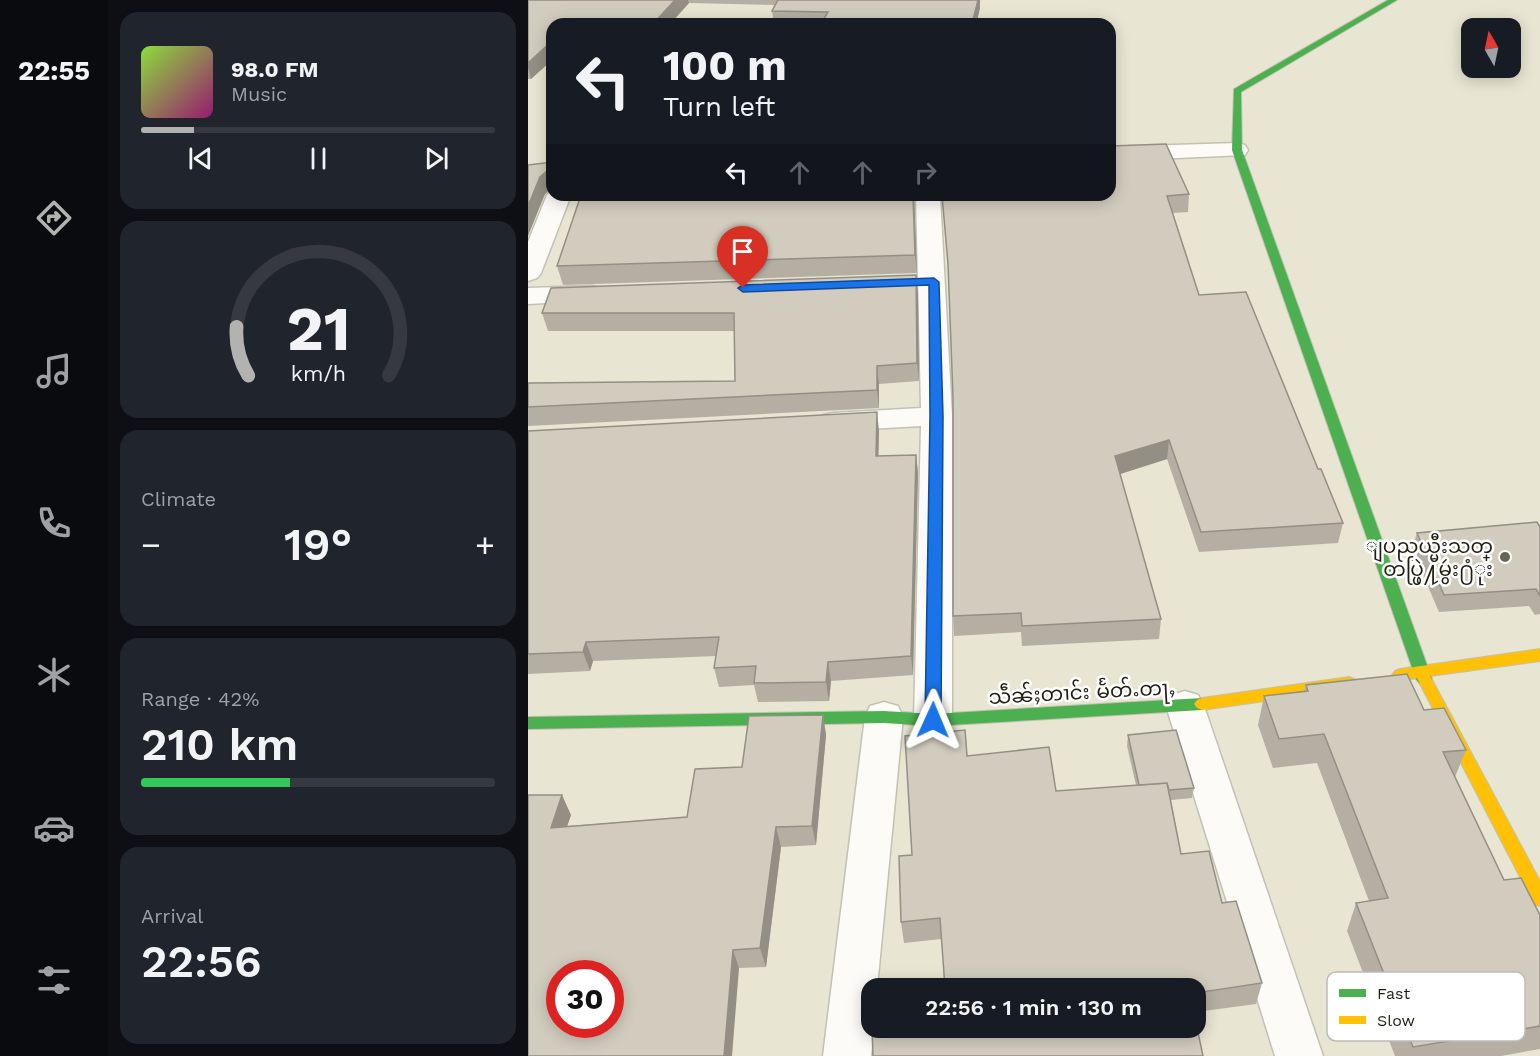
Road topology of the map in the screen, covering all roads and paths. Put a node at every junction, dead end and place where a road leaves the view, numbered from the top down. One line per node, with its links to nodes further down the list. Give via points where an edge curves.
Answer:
1 (1393, 0): 2 (street, via 1237,91)
2 (1237, 150): 3 (street); 12 (street)
3 (1116, 154)
4 (557, 201): 6 (street)
5 (928, 201): 9 (street, via 922,282)
6 (528, 273)
7 (612, 293): 8 (street)
8 (528, 296)
9 (937, 416): 10 (street); 17 (street)
10 (808, 423)
11 (1540, 655): 12 (street)
12 (1421, 672): 13 (street); 19 (street)
13 (1385, 677)
14 (1362, 681): 15 (street, သဵၼ်ႈတၢင်း မႅတ်ႉတႃႇ)
15 (1185, 706): 17 (street, သဵၼ်ႈတၢင်း မႅတ်ႉတႃႇ); 21 (street)
16 (884, 717): 17 (street, သဵၼ်ႈတၢင်း မႅတ်ႉတႃႇ); 18 (street, သဵၼ်ႈတၢင်း မႅတ်ႉတႃႇ); 20 (street)
17 (933, 720)
18 (528, 723)
19 (1540, 898)
20 (847, 1056)
21 (1299, 1056)

